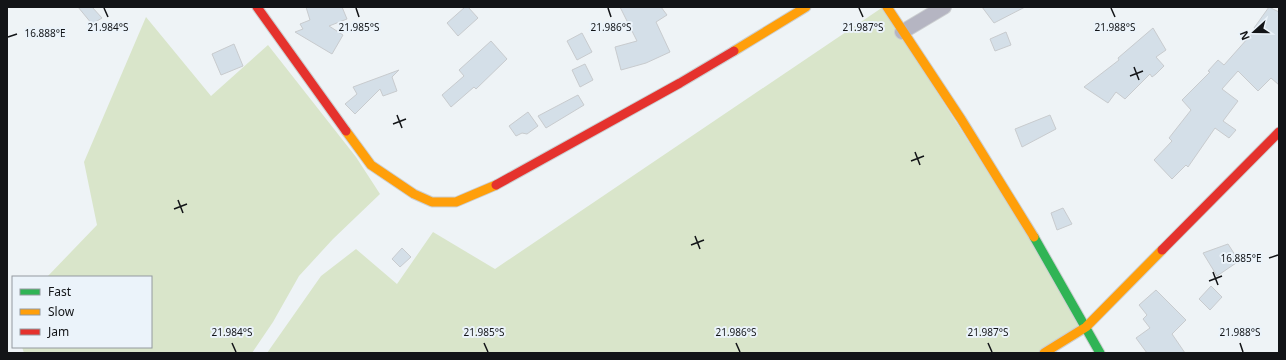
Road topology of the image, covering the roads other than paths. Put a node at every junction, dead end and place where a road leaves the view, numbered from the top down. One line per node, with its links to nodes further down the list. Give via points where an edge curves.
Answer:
1 (257, 7): 2 (street, via 371,165 414,194 432,202 456,202 484,191 666,90)
2 (806, 7)
3 (887, 7): 5 (street)
4 (944, 7): 5 (street)
5 (902, 32): 7 (street, via 961,119)
6 (1279, 132): 7 (street)
7 (1086, 327): 8 (street); 9 (street)
8 (1044, 353)
9 (1100, 353)

